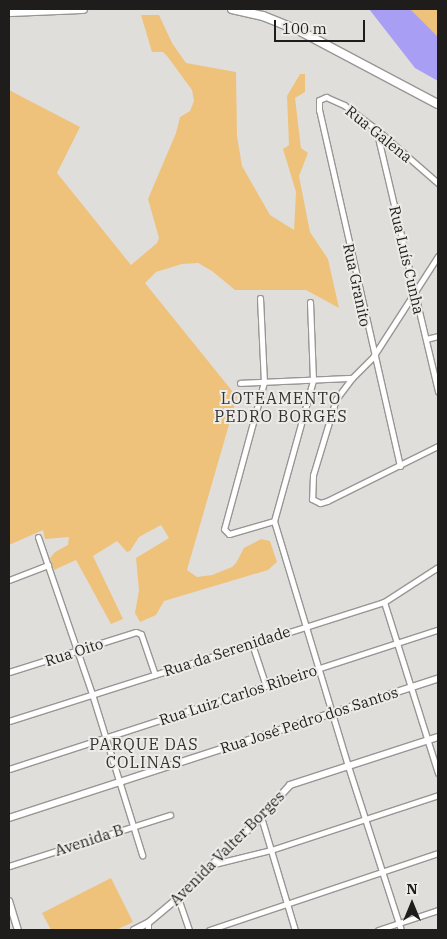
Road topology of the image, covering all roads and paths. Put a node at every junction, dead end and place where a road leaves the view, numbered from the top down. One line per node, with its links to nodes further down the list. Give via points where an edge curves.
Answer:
1 (83, 9): 3 (main road)
2 (232, 9): 5 (main road, via 263,16 298,30)
3 (9, 12)
4 (318, 104): 6 (street, Rua Galena, via 322,97 329,98); 14 (street, Rua Granito)
5 (438, 104)
6 (376, 129): 7 (street, Rua Galena); 9 (street, Rua Luís Cunha)
7 (438, 183)
8 (438, 256): 9 (street)
9 (415, 294): 13 (street, Rua Luís Cunha); 14 (street)
10 (260, 298): 17 (street)
11 (310, 302): 16 (street)
12 (438, 336): 13 (street)
13 (426, 339): 19 (street, Rua Luís Cunha)
14 (373, 357): 15 (street); 21 (street, Rua Granito)
15 (352, 378): 16 (street); 21 (street, via 336,399 311,488 314,501 327,501)
16 (313, 380): 17 (street); 22 (street)
17 (264, 382): 18 (street); 22 (street, via 224,529 229,534)
18 (240, 383)
19 (438, 392)
20 (438, 446): 21 (street)
21 (400, 466)
22 (274, 521): 28 (street)
23 (38, 537): 24 (street)
24 (48, 565): 26 (street); 32 (street)
25 (438, 567): 27 (street, Rua da Serenidade)
26 (9, 580)
27 (384, 602): 28 (street, Rua da Serenidade); 31 (street)
28 (305, 626): 30 (street, Rua da Serenidade); 33 (street)
29 (438, 630): 31 (street, Rua Luiz Carlos Ribeiro)
30 (252, 644): 35 (street, Rua da Serenidade); 37 (street)
31 (399, 644): 33 (street, Rua Luiz Carlos Ribeiro); 38 (street)
32 (78, 650): 34 (street, Rua Oito); 35 (street, Rua Oito, via 138,632); 39 (street)
33 (319, 669): 37 (street, Rua Luiz Carlos Ribeiro); 40 (street)
34 (9, 672)
35 (154, 675): 39 (street, Rua da Serenidade)
36 (438, 679): 38 (street, Rua José Pedro dos Santos)
37 (266, 686): 42 (street, Rua Luiz Carlos Ribeiro)
38 (412, 687): 40 (street, Rua José Pedro dos Santos); 44 (street)
39 (92, 694): 41 (street, Rua da Serenidade); 42 (street)
40 (332, 713): 45 (street); 48 (street, Rua José Pedro dos Santos)
41 (9, 721)
42 (106, 737): 46 (street, Rua Luiz Carlos Ribeiro); 48 (street)
43 (438, 737): 44 (street, Avenida Valter Borges)
44 (427, 740): 45 (street, Avenida Valter Borges); 47 (street)
45 (348, 766): 51 (street, Avenida Valter Borges, via 290,785); 53 (street)
46 (9, 769)
47 (438, 773)
48 (120, 781): 52 (street, Rua José Pedro dos Santos); 54 (street)
49 (438, 795): 53 (street)
50 (170, 814): 54 (street, Avenida B)
51 (261, 817): 55 (street); 58 (street, Avenida Valter Borges)
52 (9, 818)
53 (365, 819): 55 (street); 60 (street)
54 (134, 826): 57 (street); 59 (street, Avenida B)
55 (271, 850): 58 (street); 63 (street)
56 (438, 853): 60 (street)
57 (142, 855)
58 (213, 864): 61 (street, Avenida Valter Borges)
59 (9, 866)
60 (382, 871): 63 (street); 67 (street)
61 (178, 898): 66 (street, Avenida Valter Borges); 71 (street)
62 (9, 901): 65 (street)
63 (287, 905): 72 (street); 73 (street)
64 (438, 910): 67 (street)
65 (11, 913): 68 (street)
66 (148, 923): 69 (street, Avenida Valter Borges); 70 (street)
67 (399, 923): 74 (street); 75 (street)
68 (18, 930)
69 (134, 930)
70 (148, 930)
71 (189, 930)
72 (209, 930)
73 (295, 930)
74 (378, 930)
75 (401, 930)

